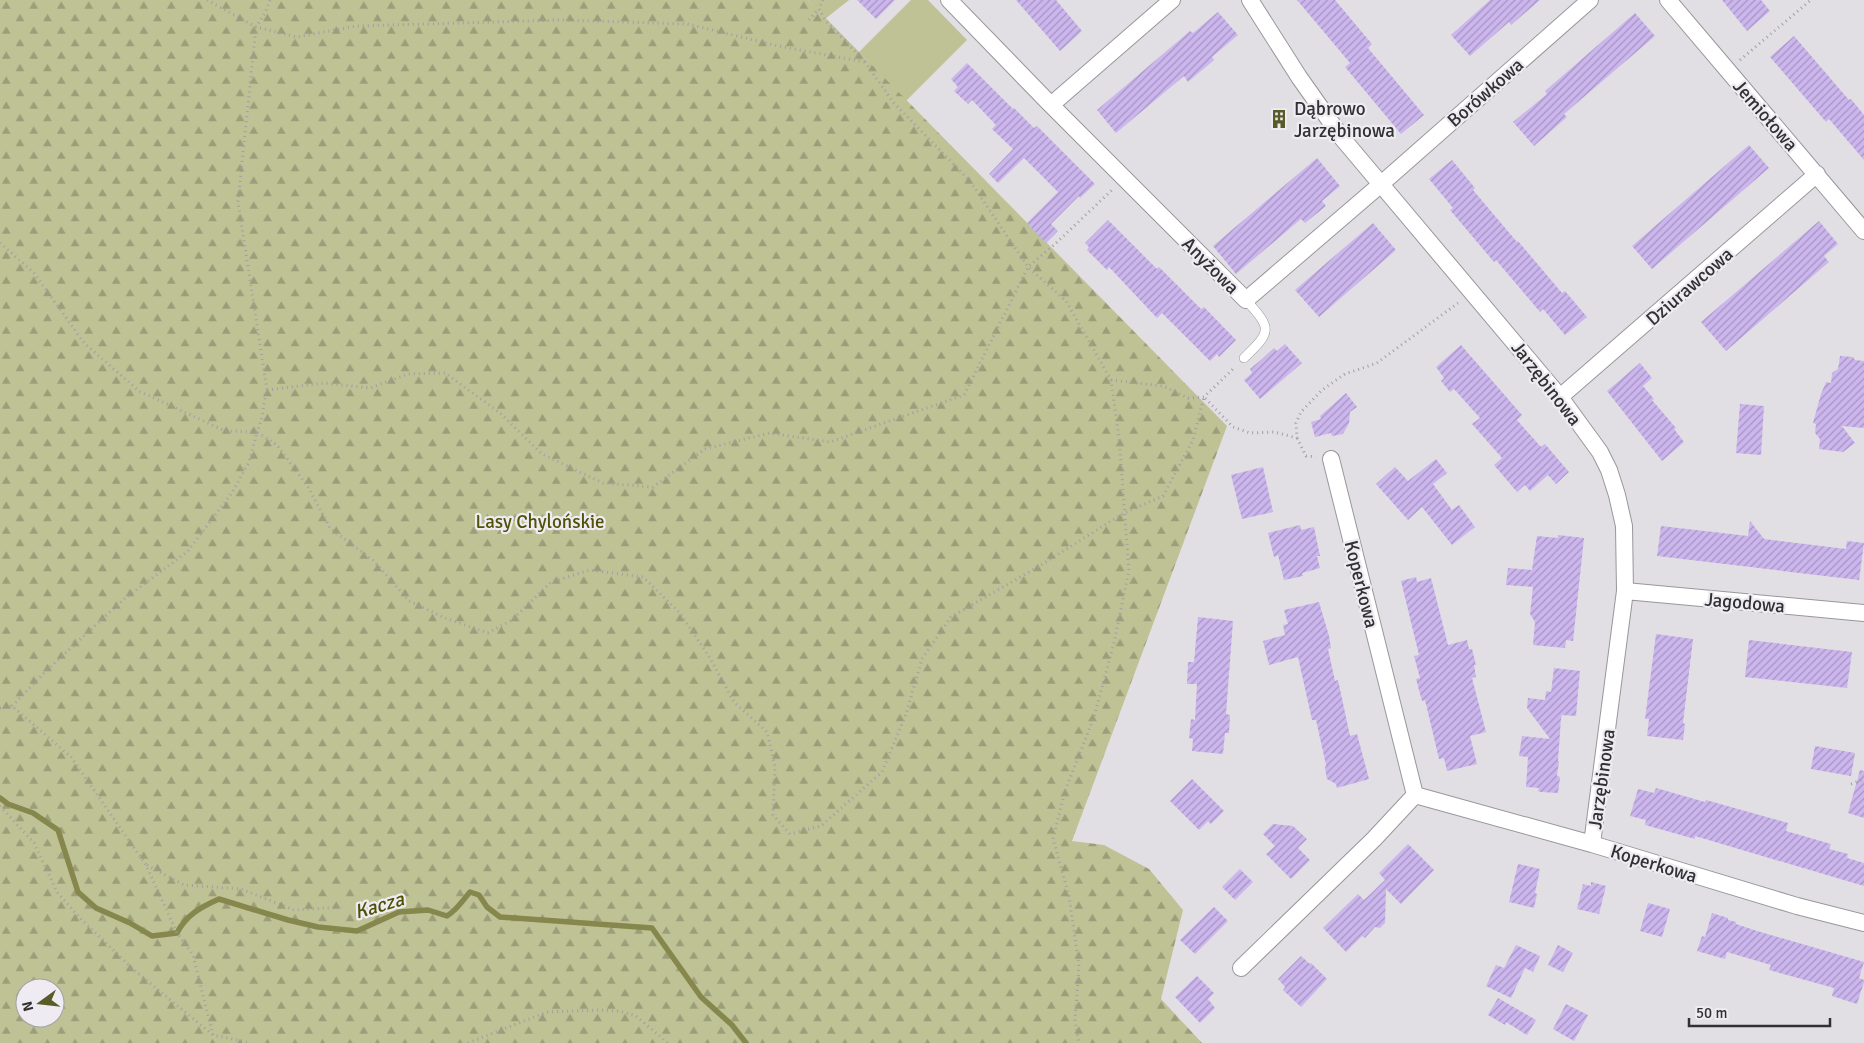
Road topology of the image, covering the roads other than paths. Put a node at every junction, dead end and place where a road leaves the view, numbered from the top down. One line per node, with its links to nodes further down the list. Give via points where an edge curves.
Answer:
1 (949, 0): 6 (street, Anyżowa)
2 (1250, 0): 8 (street, Jarzębinowa, via 1299,77)
3 (1590, 0): 8 (street, Borówkowa)
4 (1668, 0): 7 (street, Jemiołowa)
5 (1167, 2): 6 (street)
6 (1051, 105): 10 (street, Anyżowa)
7 (1817, 174): 9 (street, Jemiołowa); 12 (street, Dziurawcowa)
8 (1380, 185): 10 (street, Anyżowa); 12 (street, Jarzębinowa)
9 (1864, 231)
10 (1246, 300): 11 (lane, via 1263,319 1266,330 1263,340)
11 (1244, 358)
12 (1560, 397): 14 (street, Jarzębinowa, via 1600,452 1615,486 1624,526)
13 (1331, 459): 16 (street, Koperkowa)
14 (1625, 591): 15 (street, Jagodowa); 17 (street, Jarzębinowa)
15 (1864, 614)
16 (1415, 795): 17 (street, Koperkowa); 19 (street)
17 (1592, 844): 18 (street, Koperkowa)
18 (1864, 923)
19 (1242, 968)

